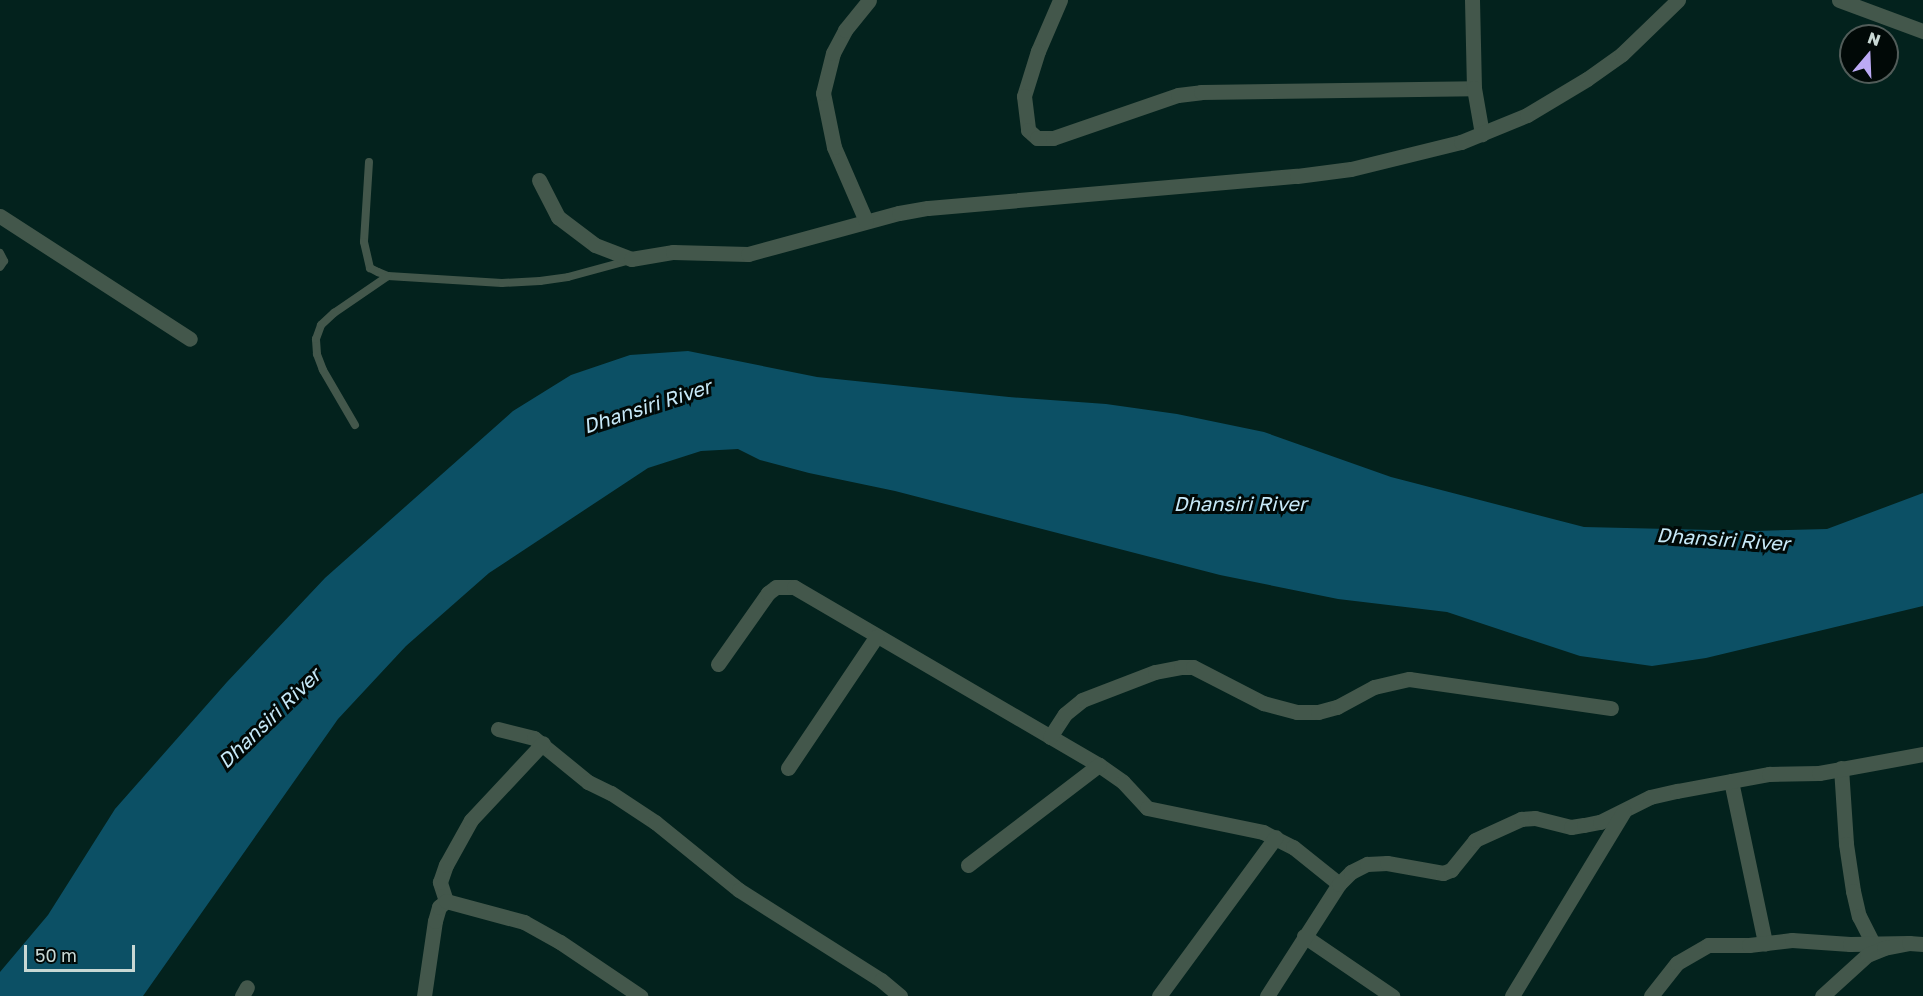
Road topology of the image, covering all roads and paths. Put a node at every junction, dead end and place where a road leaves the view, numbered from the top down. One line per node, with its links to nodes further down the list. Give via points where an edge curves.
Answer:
1 (869, 0): 12 (street, via 833,53 824,93 834,147)
2 (1060, 0): 7 (street, via 1024,96 1028,130 1037,138 1053,138 1178,94)
3 (1472, 0): 7 (street)
4 (1678, 0): 8 (street, via 1622,54 1587,79 1527,115)
5 (1839, 0): 6 (street)
6 (1923, 31)
7 (1474, 88): 8 (street)
8 (1482, 134): 12 (street, via 1351,169 928,208)
9 (369, 162): 16 (lane, via 364,242 370,268)
10 (539, 180): 14 (street, via 558,217 595,245)
11 (0, 216): 17 (street)
12 (866, 221): 14 (street, via 748,254 673,252)
13 (0, 254): 15 (lane, via 4,261)
14 (631, 259): 16 (lane, via 540,281 502,283)
15 (0, 267)
16 (388, 276): 18 (lane, via 321,324 316,339 323,370)
17 (190, 339)
18 (355, 425)
19 (876, 637): 20 (street, via 802,590 784,585 768,593); 23 (street); 27 (street)
20 (718, 664)
21 (1611, 708): 23 (street, via 1409,679 1374,687 1337,707 1297,712 1263,703 1193,667 1181,667 1155,672 1082,700 1065,714)
22 (498, 729): 24 (street)
23 (1050, 737): 26 (street)
24 (543, 743): 34 (street, via 471,820 440,882); 42 (street, via 588,782 655,822 739,890)
25 (1923, 754): 28 (street)
26 (1099, 765): 31 (street, via 1123,782 1147,808); 32 (street)
27 (788, 768)
28 (1841, 768): 29 (street); 37 (street, via 1853,891 1859,916)
29 (1731, 781): 30 (street, via 1650,797); 36 (street)
30 (1625, 810): 33 (street, via 1600,822 1571,827 1535,818 1521,819 1475,840 1451,870 1443,873 1387,863 1367,864); 46 (street)
31 (1276, 837): 33 (street); 43 (street)
32 (968, 865)
33 (1339, 884): 35 (street)
34 (446, 901): 40 (street, via 438,907); 41 (street, via 524,922)
35 (1304, 936): 39 (street); 44 (street)
36 (1765, 943): 37 (street, via 1792,940); 47 (street, via 1708,945 1677,963)
37 (1873, 944): 38 (street)
38 (1916, 944): 48 (street, via 1884,948 1867,955)
39 (1373, 990): 45 (street)
40 (424, 996)
41 (640, 996)
42 (900, 996)
43 (1159, 996)
44 (1267, 996)
45 (1392, 996)
46 (1512, 996)
47 (1651, 996)
48 (1822, 996)

